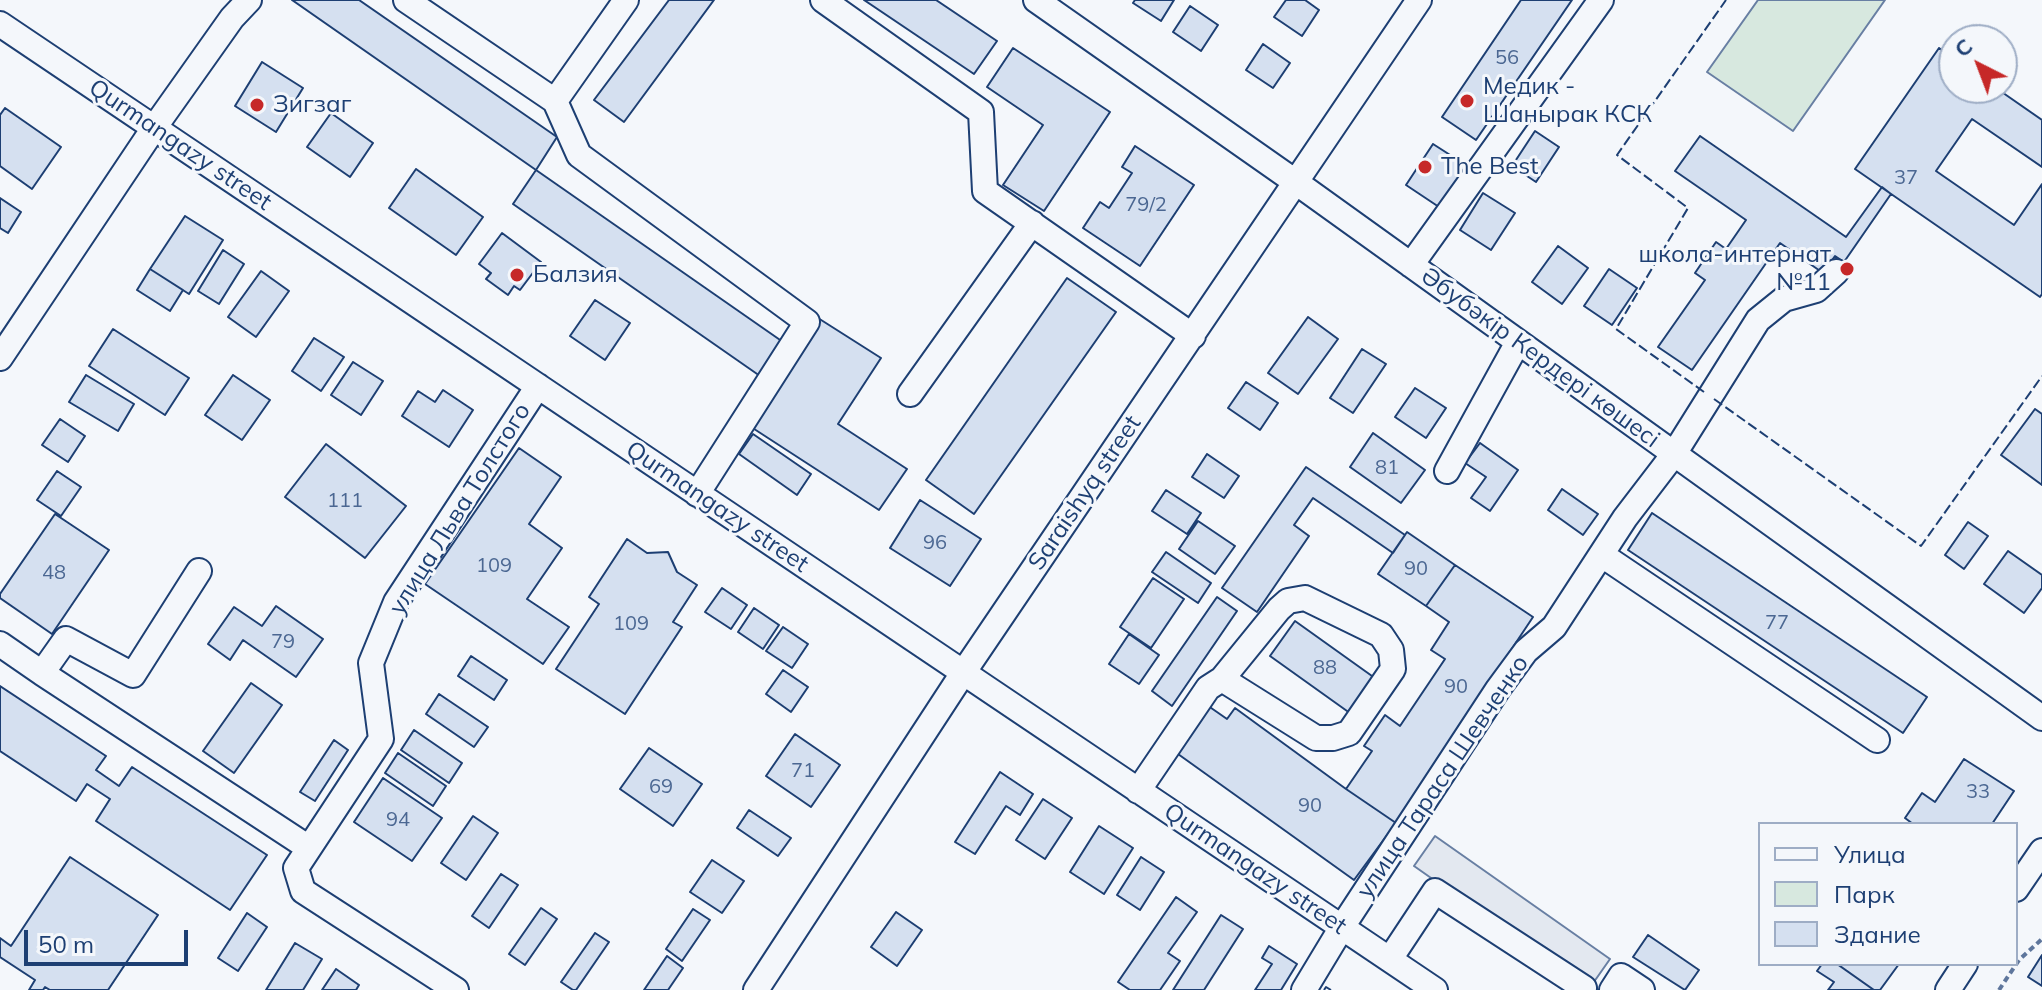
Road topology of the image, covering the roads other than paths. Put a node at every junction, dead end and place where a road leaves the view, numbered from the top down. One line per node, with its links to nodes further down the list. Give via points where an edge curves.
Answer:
1 (249, 0): 10 (street)
2 (406, 0): 9 (street)
3 (626, 0): 9 (street)
4 (823, 0): 12 (street, via 981,112 985,191)
5 (1036, 0): 11 (street, Әбубәкір Кердері көшесі)
6 (1419, 0): 11 (street, Saraishyq street)
7 (1601, 0): 13 (street)
8 (0, 24): 10 (street, Qurmangazy street)
9 (555, 101): 22 (street, via 579,155 807,322)
10 (154, 128): 17 (street); 18 (street, Qurmangazy street)
11 (1297, 183): 13 (street, Әбубәкір Кердері көшесі); 15 (street, Saraishyq street)
12 (1032, 223): 15 (street); 19 (street)
13 (1411, 265): 16 (street, Әбубәкір Кердері көшесі)
14 (1836, 272): 20 (street, улица Тараса Шевченко, via 1816,290 1784,299 1758,320)
15 (1193, 336): 27 (street, Saraishyq street)
16 (1518, 342): 20 (street, Әбубәкір Кердері көшесі); 21 (street)
17 (0, 358)
18 (538, 386): 22 (street, Qurmangazy street); 32 (street, улица Льва Толстого, via 396,602 371,663 381,739)
19 (910, 394)
20 (1674, 454): 23 (street, улица Тараса Шевченко); 29 (street, Әбубәкір Кердері көшесі)
21 (1447, 471)
22 (697, 494): 27 (street, Qurmangazy street)
23 (1602, 555): 30 (street); 35 (street, улица Тараса Шевченко, via 1554,627 1526,651 1498,689)
24 (199, 571): 26 (street, via 133,675 66,639)
25 (0, 644): 26 (street)
26 (42, 673): 32 (street)
27 (963, 673): 31 (street, Qurmangazy street); 40 (street, Saraishyq street)
28 (1222, 679): 28 (street, via 1279,609 1305,598 1381,635 1391,650 1393,669 1349,733 1333,738 1316,738); 31 (street, via 1208,688)
29 (2042, 718)
30 (1877, 740)
31 (1138, 791): 35 (street, Qurmangazy street)
32 (309, 848): 39 (street, улица Льва Толстого, via 296,868 303,891)
33 (2042, 851): 34 (street)
34 (2018, 886)
35 (1342, 927): 36 (street, Qurmangazy street); 41 (street, улица Тараса Шевченко)
36 (1390, 959): 38 (street, via 1435,891); 42 (street, Qurmangazy street)
37 (1964, 966): 45 (street)
38 (1584, 988)
39 (456, 990)
40 (756, 990)
41 (1304, 990)
42 (1433, 990)
43 (1612, 990): 44 (street, via 1621,976)
44 (1642, 990)
45 (1948, 990)

